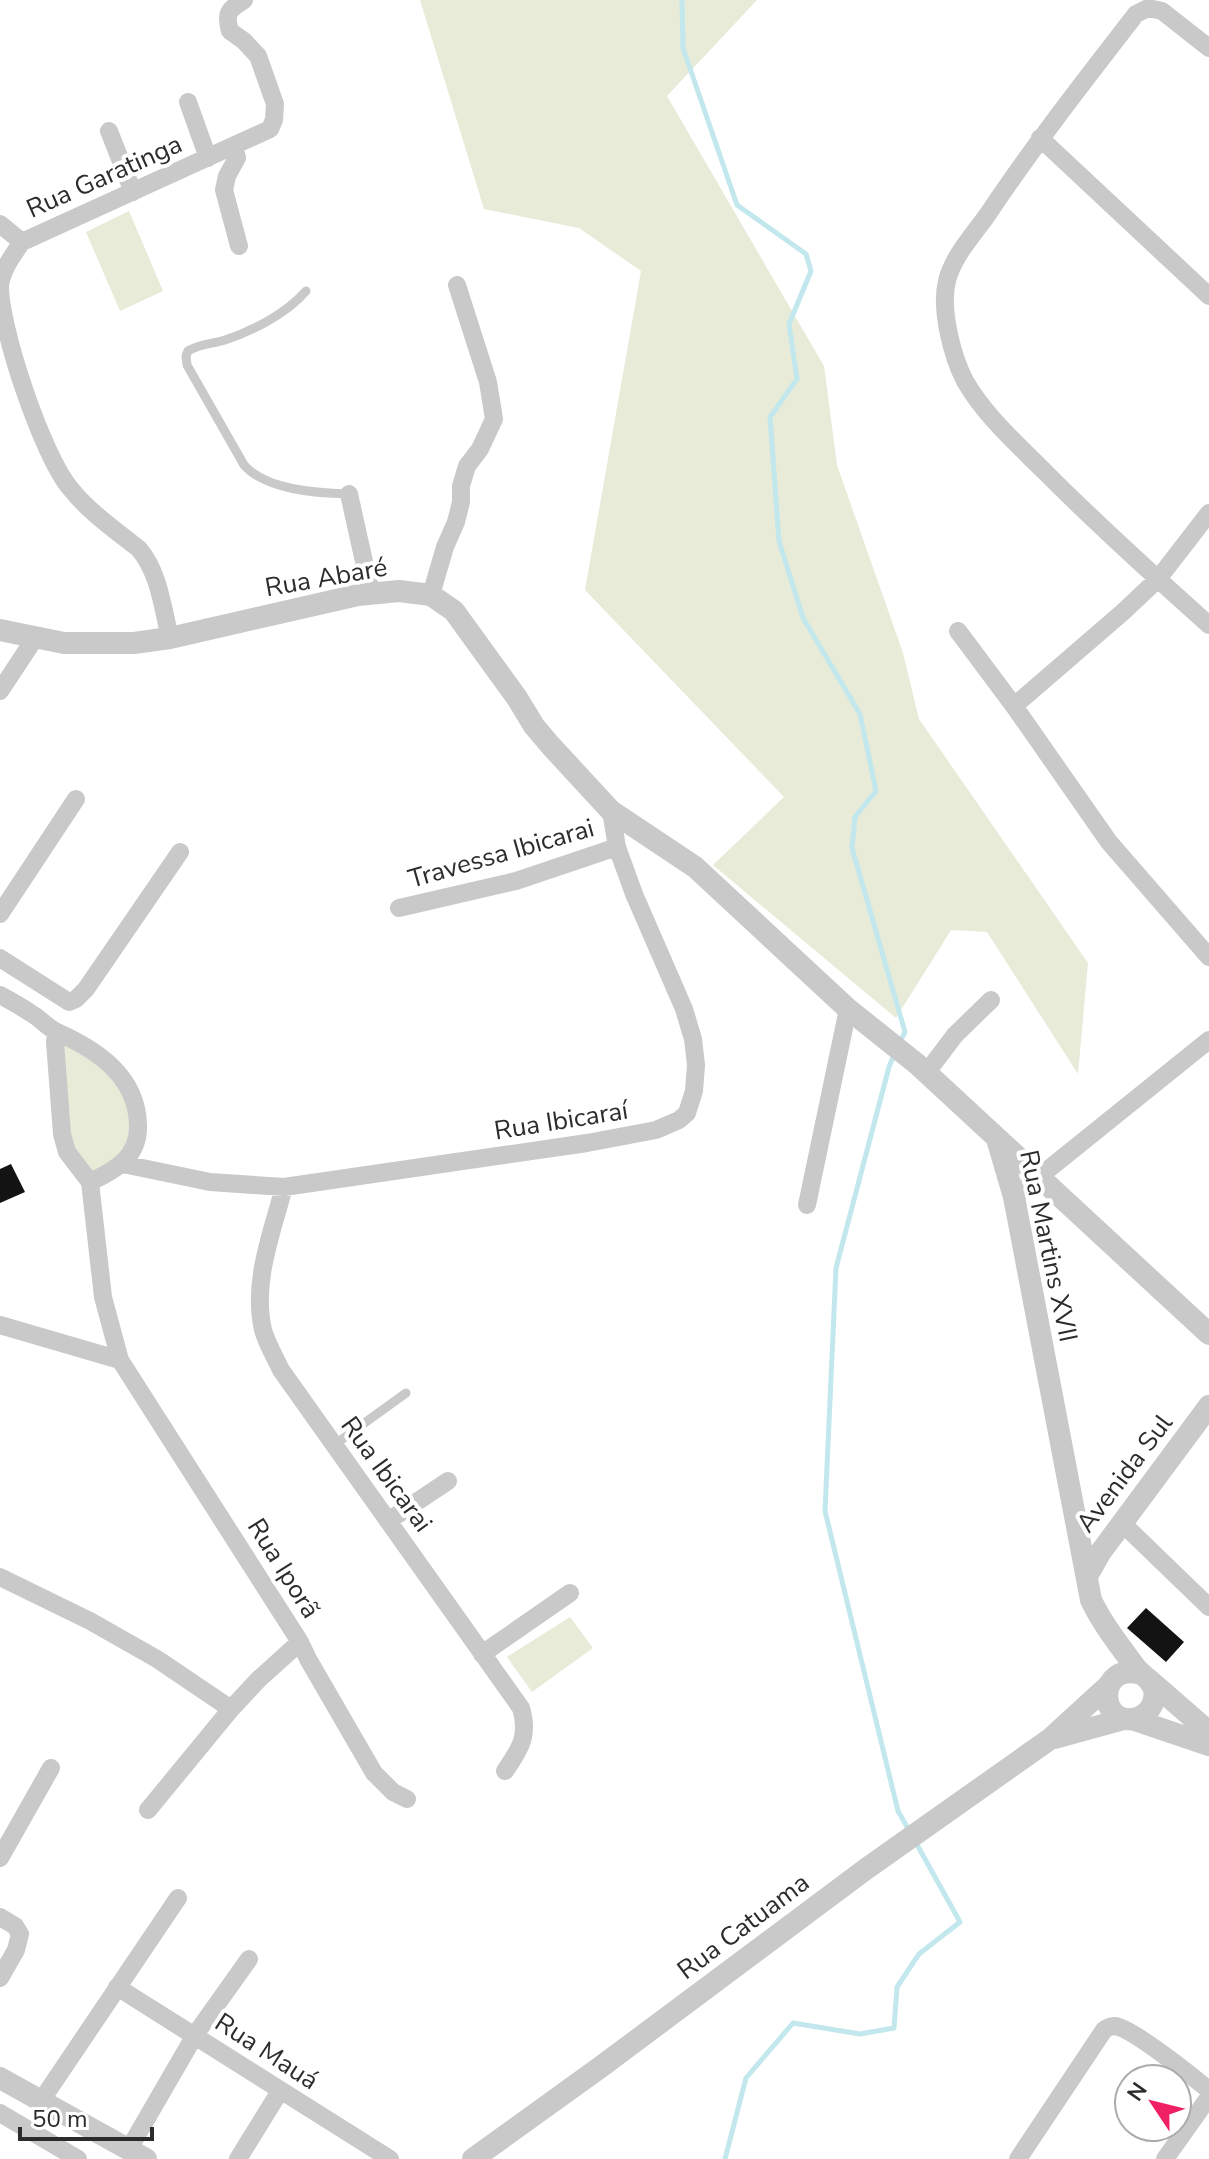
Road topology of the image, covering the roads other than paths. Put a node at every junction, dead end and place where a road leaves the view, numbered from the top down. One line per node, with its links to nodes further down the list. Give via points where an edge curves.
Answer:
1 (244, 0): 6 (street, Rua Garatinga, via 226,19 230,31 258,56 275,104 274,120 270,129)
2 (1209, 48): 5 (street, via 1162,11 1140,11)
3 (188, 102): 7 (street)
4 (109, 131): 8 (street)
5 (1040, 138): 14 (street); 17 (street, via 954,263 945,293 947,331 965,380 999,427)
6 (234, 146): 7 (street, Rua Garatinga); 11 (street, via 237,158 224,190)
7 (208, 158): 8 (street, Rua Garatinga)
8 (133, 192): 10 (street, Rua Garatinga)
9 (0, 224): 10 (street)
10 (22, 242): 24 (street, Rua Garatinga, via 3,275 0,300 26,400 68,485 146,557)
11 (239, 246)
12 (457, 285): 19 (street, via 488,382 494,419 467,466 456,522)
13 (306, 291): 15 (lane, via 270,319 227,339 196,346 188,351 187,365 251,474 319,493)
14 (1209, 296)
15 (349, 494): 18 (street)
16 (1209, 513): 17 (street)
17 (1158, 579): 20 (street); 26 (street)
18 (371, 593): 19 (street, Rua Abaré); 24 (street, Rua Abaré)
19 (431, 595): 28 (street, via 454,611 534,726)
20 (1209, 625)
21 (0, 630): 23 (street, Rua Abaré)
22 (958, 631): 26 (street)
23 (35, 638): 24 (street, Rua Abaré, via 110,644); 25 (street)
24 (170, 638)
25 (0, 691)
26 (1014, 706): 33 (street, via 1109,842)
27 (76, 799): 32 (street)
28 (611, 811): 29 (street, Rua Ibicaraí); 38 (street, Rua Martins XVII, via 695,867)
29 (617, 847): 31 (street, Travessa Ibicarai, via 516,881); 46 (street, Rua Ibicaraí, via 693,1039 696,1078 687,1113 636,1135)
30 (180, 852): 35 (street, via 76,999 69,1002)
31 (399, 908)
32 (0, 914)
33 (1209, 957)
34 (0, 958): 35 (street)
35 (27, 974): 36 (street)
36 (5, 998): 39 (street)
37 (991, 1000): 41 (street)
38 (848, 1009): 41 (street, Rua Martins XVII); 48 (street)
39 (56, 1032): 43 (street, via 98,1055 131,1090 138,1129); 45 (street, via 64,1146)
40 (1209, 1040): 44 (street)
41 (922, 1068): 42 (street, Rua Martins XVII)
42 (997, 1138): 44 (street); 47 (street, Rua Martins XVII)
43 (123, 1164): 45 (street); 46 (street, Rua Ibicaraí, via 210,1182)
44 (1039, 1178): 47 (street); 50 (street)
45 (90, 1182): 51 (street, Rua Iporã, via 103,1297)
46 (284, 1187): 54 (street, Rua Ibicarai, via 260,1286 264,1331 281,1370)
47 (1014, 1197): 58 (street, Rua Martins XVII)
48 (807, 1205)
49 (0, 1325): 51 (street)
50 (1209, 1334)
51 (120, 1360): 63 (street, Rua Iporã)
52 (406, 1393): 54 (lane)
53 (1209, 1406): 57 (street, Avenida Sul)
54 (334, 1445): 56 (street, Rua Ibicarai)
55 (448, 1481): 56 (street)
56 (388, 1521): 64 (street, Rua Ibicarai)
57 (1122, 1523): 58 (street, Avenida Sul); 61 (street)
58 (1087, 1576): 62 (street, Rua Martins XVII, via 1091,1600)
59 (0, 1577): 67 (street, via 157,1659)
60 (570, 1593): 64 (street)
61 (1209, 1607)
62 (1105, 1625): 65 (street, Rua Martins XVII); 66 (street, Rua Martins XVII)
63 (300, 1642): 67 (street); 74 (street, Rua Iporã, via 374,1773)
64 (482, 1654): 73 (street, Rua Ibicarai, via 521,1708 525,1722 521,1748)
65 (1144, 1676): 66 (street, via 1126,1672); 68 (street, via 1154,1691 1152,1706); 69 (street, Rua Martins XVII)
66 (1111, 1682): 68 (street, via 1111,1709); 70 (street, Rua Catuama)
67 (231, 1709): 75 (street)
68 (1128, 1719): 70 (street, Rua Catuama); 71 (street)
69 (1209, 1732)
70 (1050, 1739): 94 (street, Rua Catuama)
71 (1209, 1745)
72 (51, 1768): 76 (street)
73 (505, 1771)
74 (407, 1799)
75 (148, 1810)
76 (0, 1858)
77 (178, 1898): 81 (street)
78 (0, 1917): 80 (street, via 18,1929 19,1939)
79 (249, 1959): 82 (street)
80 (0, 1978)
81 (117, 1987): 82 (street, Rua Mauá); 87 (street)
82 (195, 2035): 85 (street, Rua Mauá); 90 (street)
83 (0, 2078): 87 (street)
84 (1209, 2090): 95 (street, via 1115,2026 1104,2030)
85 (280, 2091): 89 (street, Rua Mauá); 92 (street)
86 (1209, 2097): 96 (street)
87 (41, 2101): 90 (street)
88 (0, 2113): 91 (street)
89 (360, 2152): 93 (street, Rua Mauá)
90 (138, 2154)
91 (78, 2159)
92 (238, 2159)
93 (390, 2159)
94 (473, 2159)
95 (1018, 2159)
96 (1165, 2159)

